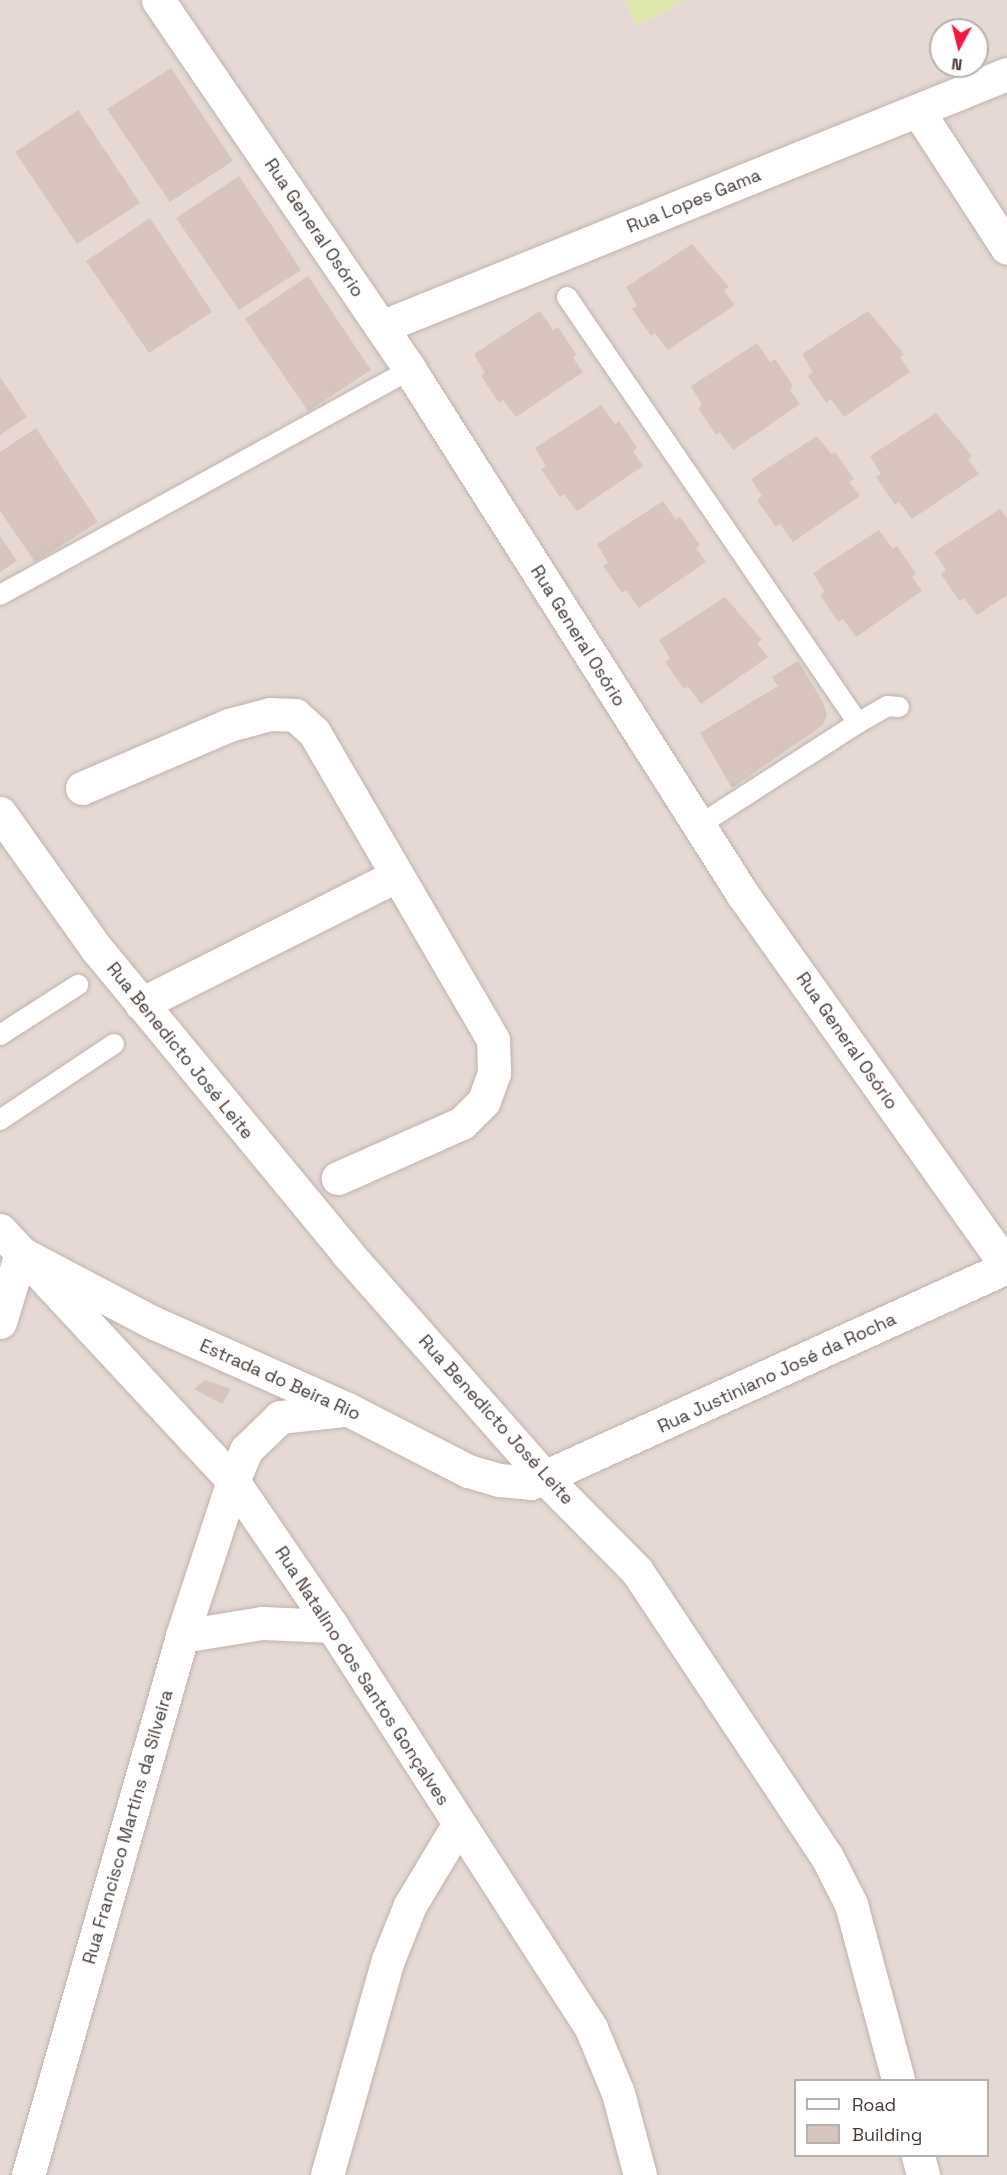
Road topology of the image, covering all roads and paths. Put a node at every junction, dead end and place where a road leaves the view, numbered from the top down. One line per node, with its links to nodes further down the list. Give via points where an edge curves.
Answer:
1 (158, 0): 6 (street, Rua General Osório)
2 (1007, 74): 3 (street, Rua Lopes Gama)
3 (918, 111): 4 (street); 6 (street, Rua Lopes Gama)
4 (1007, 248)
5 (567, 297): 10 (lane)
6 (381, 327): 7 (street, Rua General Osório)
7 (410, 370): 8 (lane); 13 (street, Rua General Osório)
8 (0, 595)
9 (899, 707): 10 (lane, via 888,706)
10 (858, 723): 13 (lane)
11 (82, 788): 14 (street, via 229,725 270,714 295,715 314,732)
12 (0, 813): 16 (street, Rua Benedicto José Leite)
13 (698, 826): 22 (street, Rua General Osório)
14 (396, 876): 16 (street); 20 (street, via 493,1040 494,1074 484,1101 462,1122)
15 (78, 984): 17 (lane)
16 (141, 1004): 27 (street, Rua Benedicto José Leite, via 347,1253)
17 (0, 1035)
18 (114, 1044): 19 (lane)
19 (0, 1120)
20 (338, 1178)
21 (10, 1242): 23 (street); 24 (street, Estrada do Beira Rio, via 152,1322); 28 (street, Rua Natalino dos Santos Gonçalves)
22 (1007, 1267): 27 (street, Rua Justiniano José da Rocha)
23 (0, 1322)
24 (266, 1374): 25 (street, Estrada do Beira Rio); 26 (street)
25 (347, 1409): 26 (street); 27 (street, Estrada do Beira Rio, via 468,1471 516,1483)
26 (280, 1418): 28 (street, Rua Francisco Martins da Silveira, via 246,1450)
27 (546, 1479): 32 (street, Rua Benedicto José Leite, via 637,1571 826,1855 851,1904)
28 (233, 1481): 29 (street, Rua Natalino dos Santos Gonçalves); 30 (street, Rua Francisco Martins da Silveira)
29 (332, 1626): 30 (street, via 262,1623); 31 (street, Rua Natalino dos Santos Gonçalves)
30 (182, 1636): 34 (street, Rua Francisco Martins da Silveira)
31 (458, 1825): 35 (street, via 410,1905 388,1960); 36 (street, Rua Natalino dos Santos Gonçalves, via 591,2028 618,2093)
32 (898, 2079)
33 (918, 2157): 37 (street)
34 (28, 2175)
35 (327, 2175)
36 (640, 2175)
37 (923, 2175)

